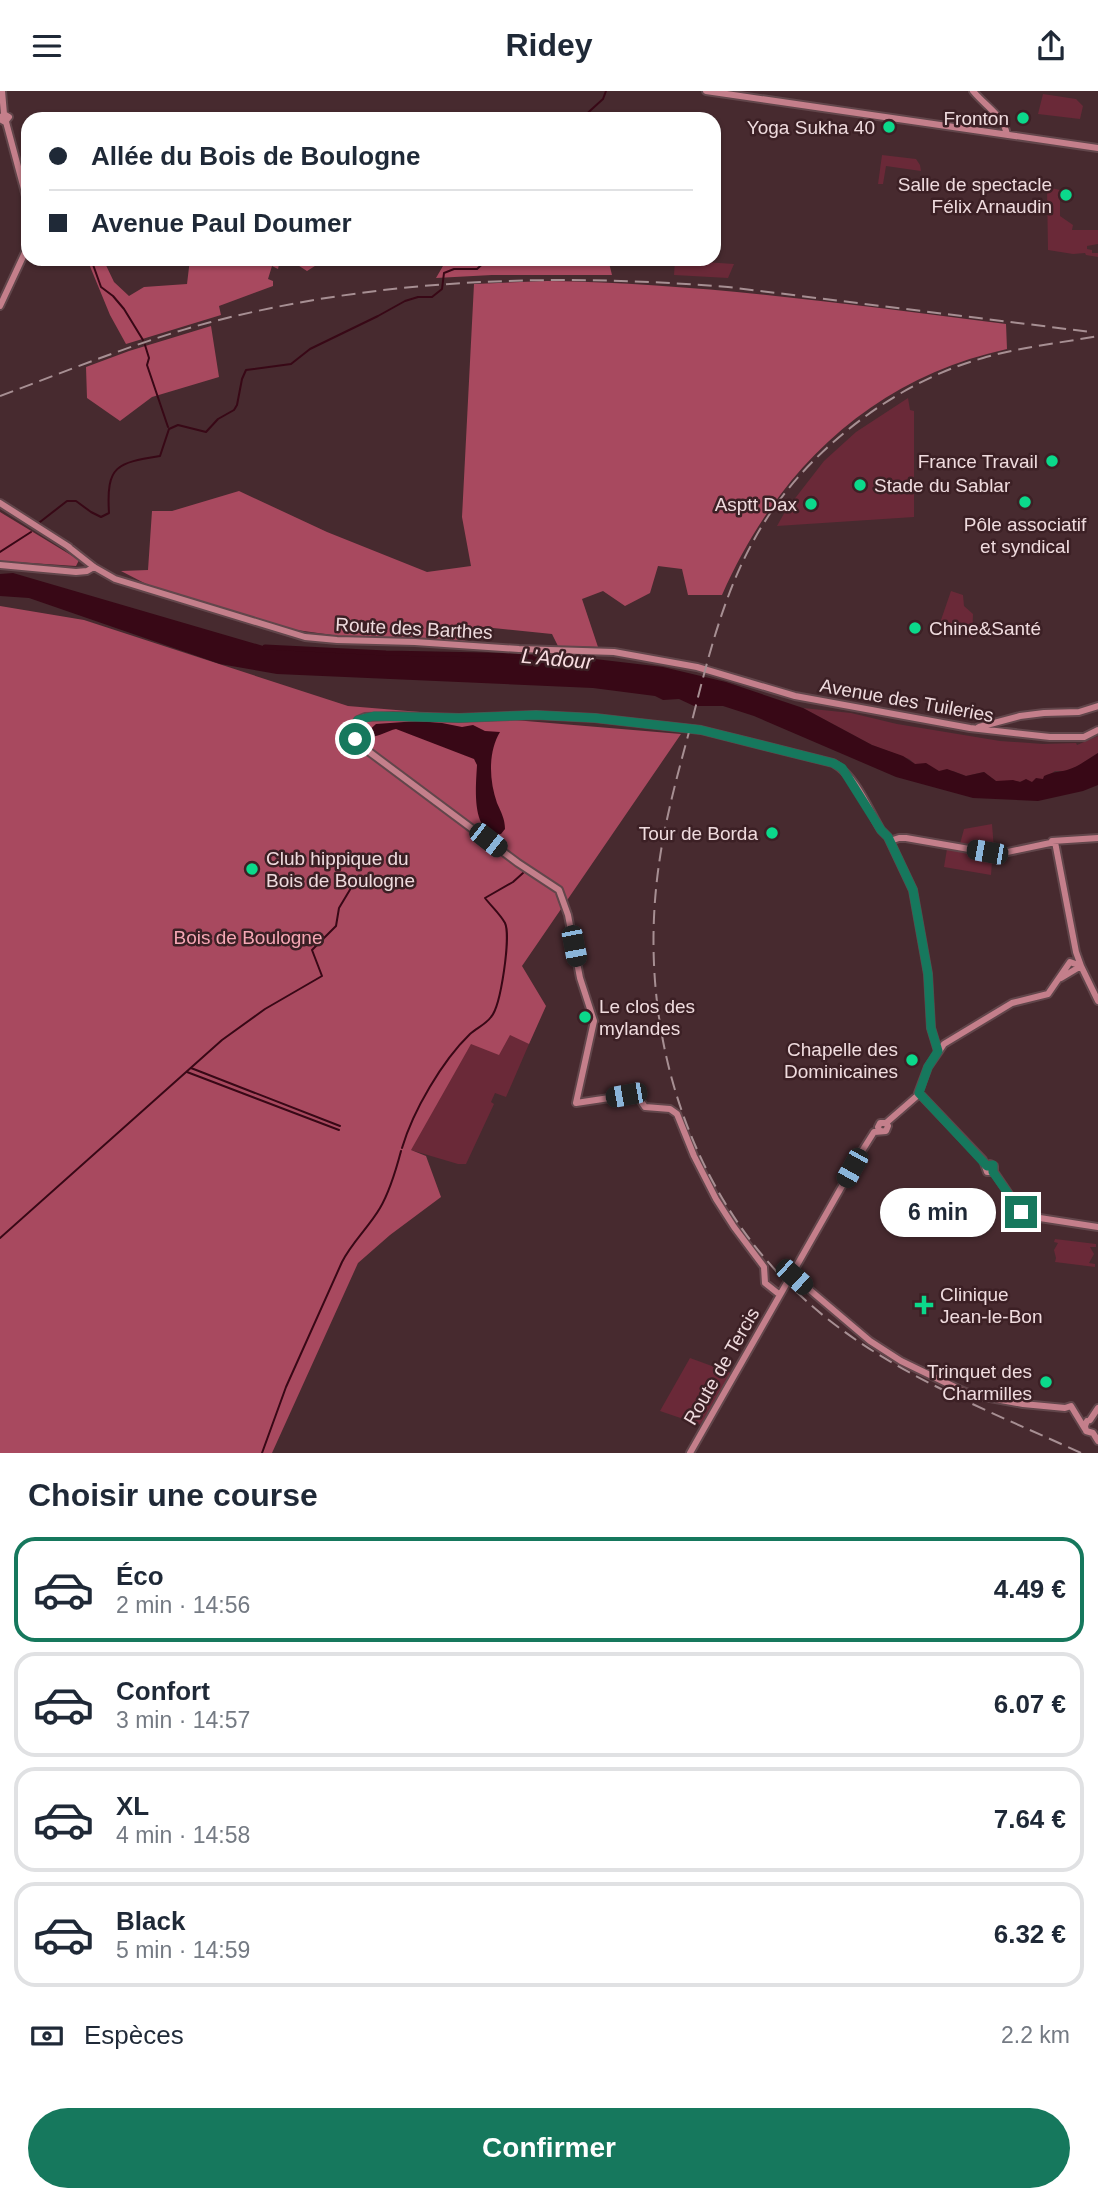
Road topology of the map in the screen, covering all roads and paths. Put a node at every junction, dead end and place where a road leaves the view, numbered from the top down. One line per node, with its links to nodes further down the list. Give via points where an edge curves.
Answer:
1 (2, 91): 7 (street, via 4,114 0,119 6,122)
2 (706, 91): 4 (street)
3 (973, 91): 5 (street, via 998,116)
4 (744, 93): 5 (street)
5 (1007, 136): 6 (street)
6 (1098, 149)
7 (21, 178)
8 (21, 261): 9 (street)
9 (0, 306)
10 (0, 503): 12 (street)
11 (0, 565): 12 (street, via 87,571)
12 (92, 565): 13 (street, Route des Barthes); 13 (street, Route des Barthes)
13 (133, 585): 14 (street, Route des Barthes, via 318,639 588,650)
14 (713, 671): 16 (street, Avenue des Tuileries, via 784,693)
15 (1098, 706): 16 (street)
16 (970, 728): 17 (street, Avenue des Tuileries, via 1050,737 1084,737)
17 (1098, 730)
18 (1098, 838): 20 (street)
19 (890, 841): 20 (street, via 906,838 996,854); 26 (street, via 913,890); 30 (street, via 842,768 701,730 536,715 374,716 358,720 353,733 360,745 559,890 594,1021 576,1103 636,1094 645,1107 677,1114 716,1199 764,1266 765,1283)
20 (1055, 842): 21 (street)
21 (1076, 952): 22 (street); 23 (street)
22 (1070, 962): 23 (street); 24 (street)
23 (1081, 966): 24 (street); 25 (street)
24 (1052, 987): 26 (street, via 971,1026)
25 (1098, 1001)
26 (938, 1051): 27 (street)
27 (919, 1093): 28 (street, via 987,1166 987,1172 993,1172 1024,1214); 29 (street, Route de Tercis, via 886,1123 880,1123)
28 (1098, 1227)
29 (791, 1274): 30 (street, Route de Tercis); 31 (street, via 879,1347 967,1393 1038,1406 1071,1406 1079,1418)
30 (780, 1295): 33 (street, Route de Tercis)
31 (1094, 1424): 32 (street)
32 (1098, 1441)
33 (690, 1453)

